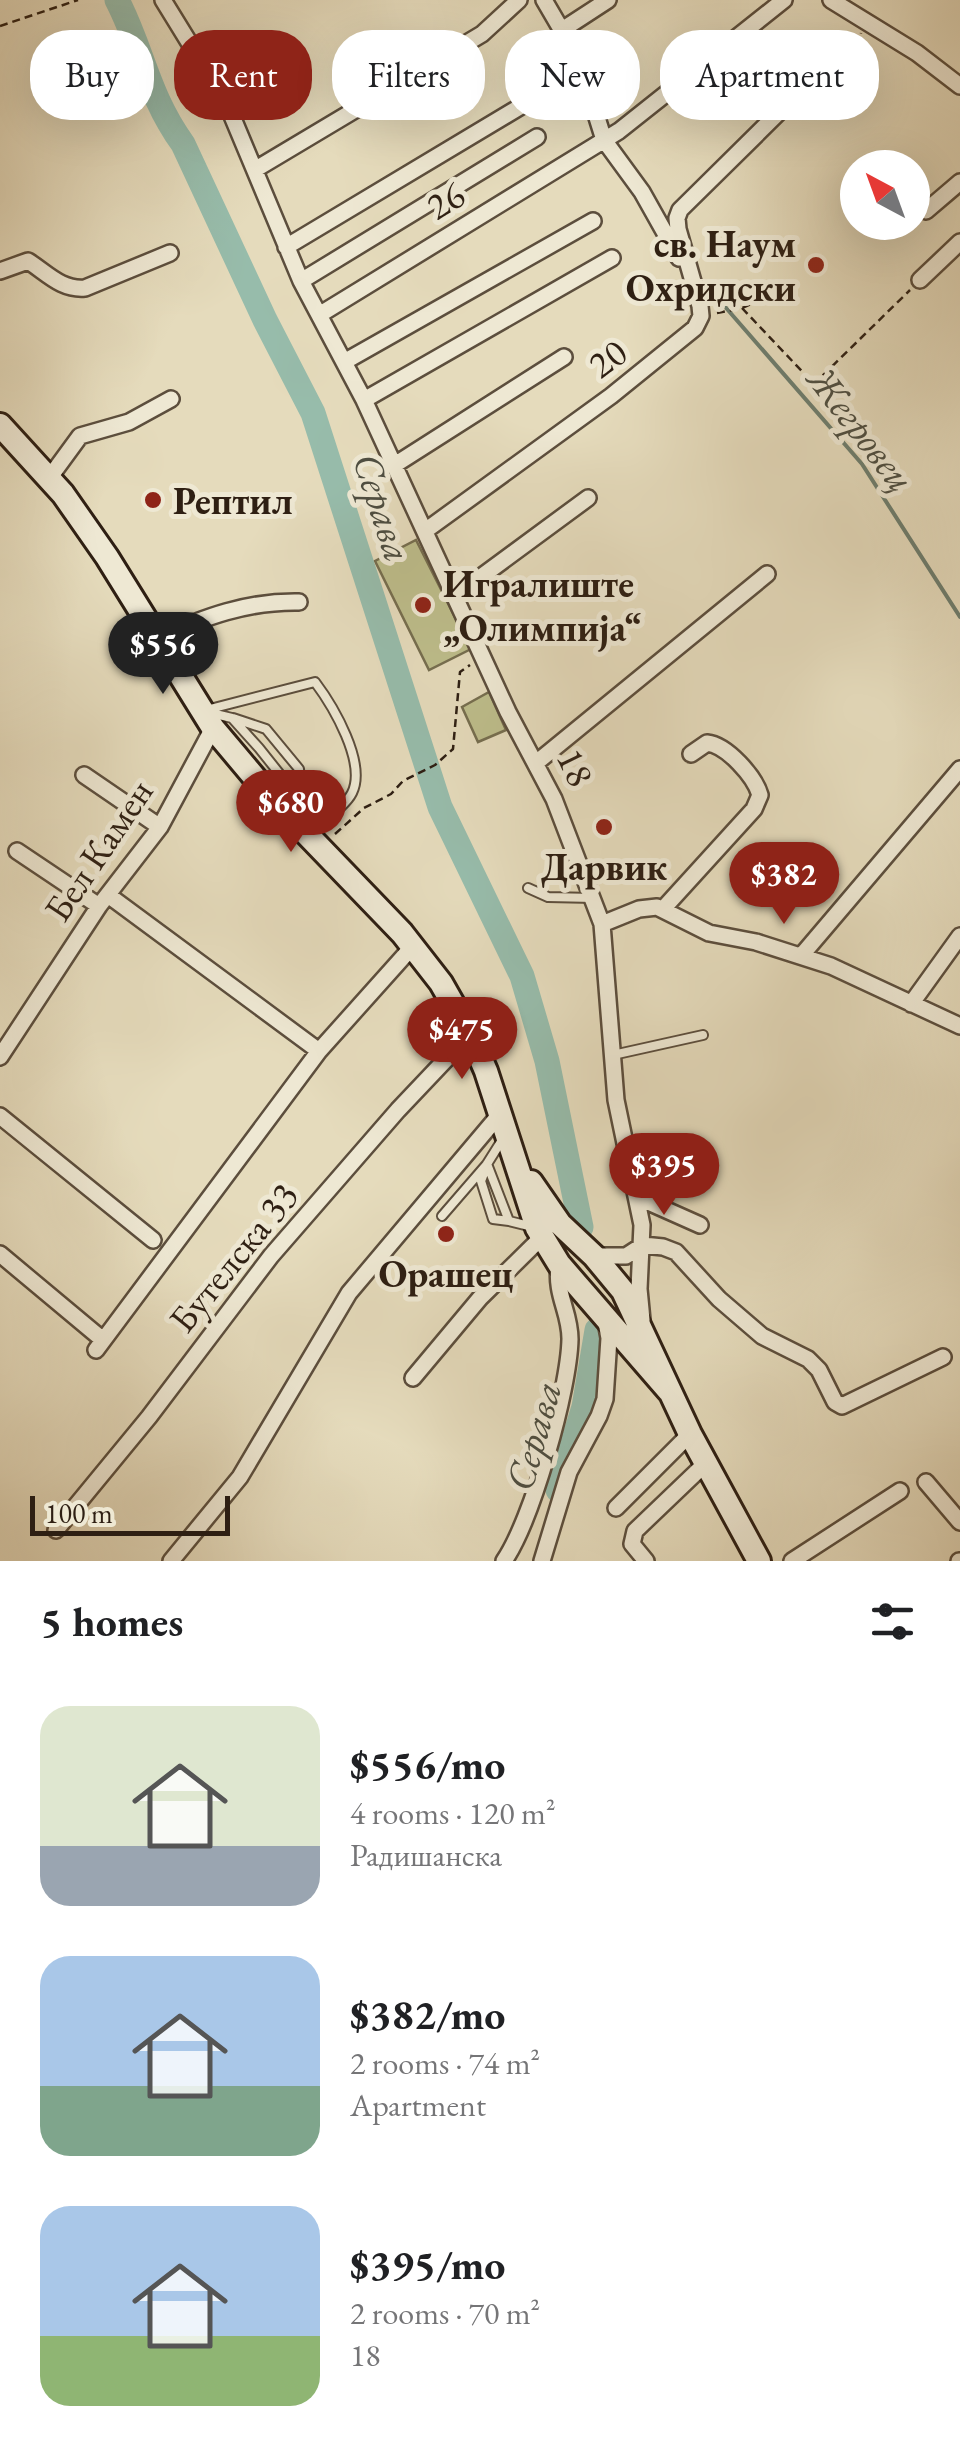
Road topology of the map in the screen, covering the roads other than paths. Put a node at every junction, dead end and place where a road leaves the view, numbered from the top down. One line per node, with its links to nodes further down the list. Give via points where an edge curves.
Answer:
1 (163, 0): 14 (street, 18, via 227,104)
2 (519, 0): 14 (street, via 482,34)
3 (544, 0): 7 (street)
4 (608, 0): 7 (street)
5 (784, 0): 13 (street, 26)
6 (831, 0): 8 (street)
7 (562, 30)
8 (960, 86)
9 (505, 116): 19 (street)
10 (598, 120): 13 (street)
11 (771, 120): 23 (street, via 680,210)
12 (537, 137): 25 (street)
13 (604, 140): 23 (street, via 642,192); 26 (street, 26)
14 (256, 169): 19 (street, 18)
15 (960, 182): 16 (street)
16 (930, 208)
17 (593, 222): 28 (street)
18 (960, 242): 24 (street)
19 (286, 248): 25 (street, 18)
20 (170, 253): 22 (street, via 85,288 45,276 28,261)
21 (612, 258): 30 (street)
22 (0, 271)
23 (690, 280): 35 (street, 20, via 701,316 696,328)
24 (920, 280)
25 (302, 281): 26 (street, 18)
26 (319, 315): 28 (street, 18)
27 (564, 357): 32 (street)
28 (344, 362): 30 (street, 18)
29 (170, 399): 33 (street, via 129,422 80,436)
30 (364, 400): 32 (street, 18)
31 (0, 425): 33 (street)
32 (393, 466): 35 (street, 18)
33 (50, 477): 39 (street)
34 (588, 498): 37 (street)
35 (425, 531): 37 (street, 18)
36 (767, 574): 42 (street)
37 (455, 596): 42 (street, 18)
38 (299, 602): 39 (street, via 236,607)
39 (158, 638): 40 (street)
40 (216, 719): 45 (lane); 45 (lane, via 266,729 299,769); 46 (street, Бел Камен); 47 (street); 47 (lane, via 315,682 357,770 351,796)
41 (691, 754): 52 (street, via 707,743 720,746 760,795)
42 (536, 764): 50 (street, 18)
43 (960, 768): 56 (street)
44 (84, 776): 46 (street)
45 (302, 802): 47 (lane)
46 (160, 827): 51 (street, Бел Камен)
47 (313, 841): 55 (street)
48 (17, 850): 51 (street)
49 (528, 888): 50 (lane, via 548,897)
50 (594, 898): 53 (street, 18)
51 (104, 900): 61 (street); 63 (street, Бел Камен)
52 (663, 909): 53 (street, via 639,909); 56 (street, via 709,933)
53 (602, 924): 62 (street, 18)
54 (960, 936): 57 (street)
55 (412, 946): 59 (street); 61 (street)
56 (801, 956): 57 (street)
57 (911, 1004): 58 (street)
58 (960, 1026)
59 (470, 1034): 65 (street); 89 (street, Бутелска 33, via 272,1256)
60 (703, 1034): 62 (lane)
61 (319, 1051): 75 (street, via 100,1345)
62 (613, 1055): 67 (street, 18)
63 (0, 1057)
64 (0, 1116): 72 (street)
65 (507, 1134): 66 (lane); 71 (street, via 546,1207); 73 (street); 90 (street, via 349,1293 240,1477)
66 (487, 1164): 68 (lane); 69 (lane); 69 (lane, via 480,1181 493,1219)
67 (638, 1196): 70 (street); 74 (street, 18)
68 (442, 1216)
69 (509, 1221): 73 (lane)
70 (700, 1224)
71 (575, 1237): 73 (street); 76 (street)
72 (153, 1240)
73 (547, 1244): 78 (street); 81 (street, via 480,1298); 91 (street, via 570,1338 563,1390 520,1532)
74 (643, 1252): 76 (street); 77 (street); 79 (street, 18); 80 (street, via 676,1252 762,1336 808,1359 842,1406)
75 (0, 1254)
76 (594, 1256): 77 (street)
77 (623, 1291): 78 (street); 79 (street)
78 (604, 1313): 82 (street); 92 (street, via 604,1399 569,1472)
79 (643, 1334): 82 (street)
80 (944, 1357)
81 (414, 1378)
82 (670, 1390): 83 (street)
83 (690, 1434): 84 (street); 87 (street)
84 (706, 1463): 93 (street, via 635,1531 632,1544); 94 (street)
85 (926, 1482): 88 (street)
86 (900, 1492): 95 (street)
87 (616, 1508)
88 (960, 1522)
89 (56, 1530)
90 (172, 1561)
91 (504, 1561)
92 (542, 1561)
93 (646, 1561)
94 (759, 1561)
95 (792, 1561)

